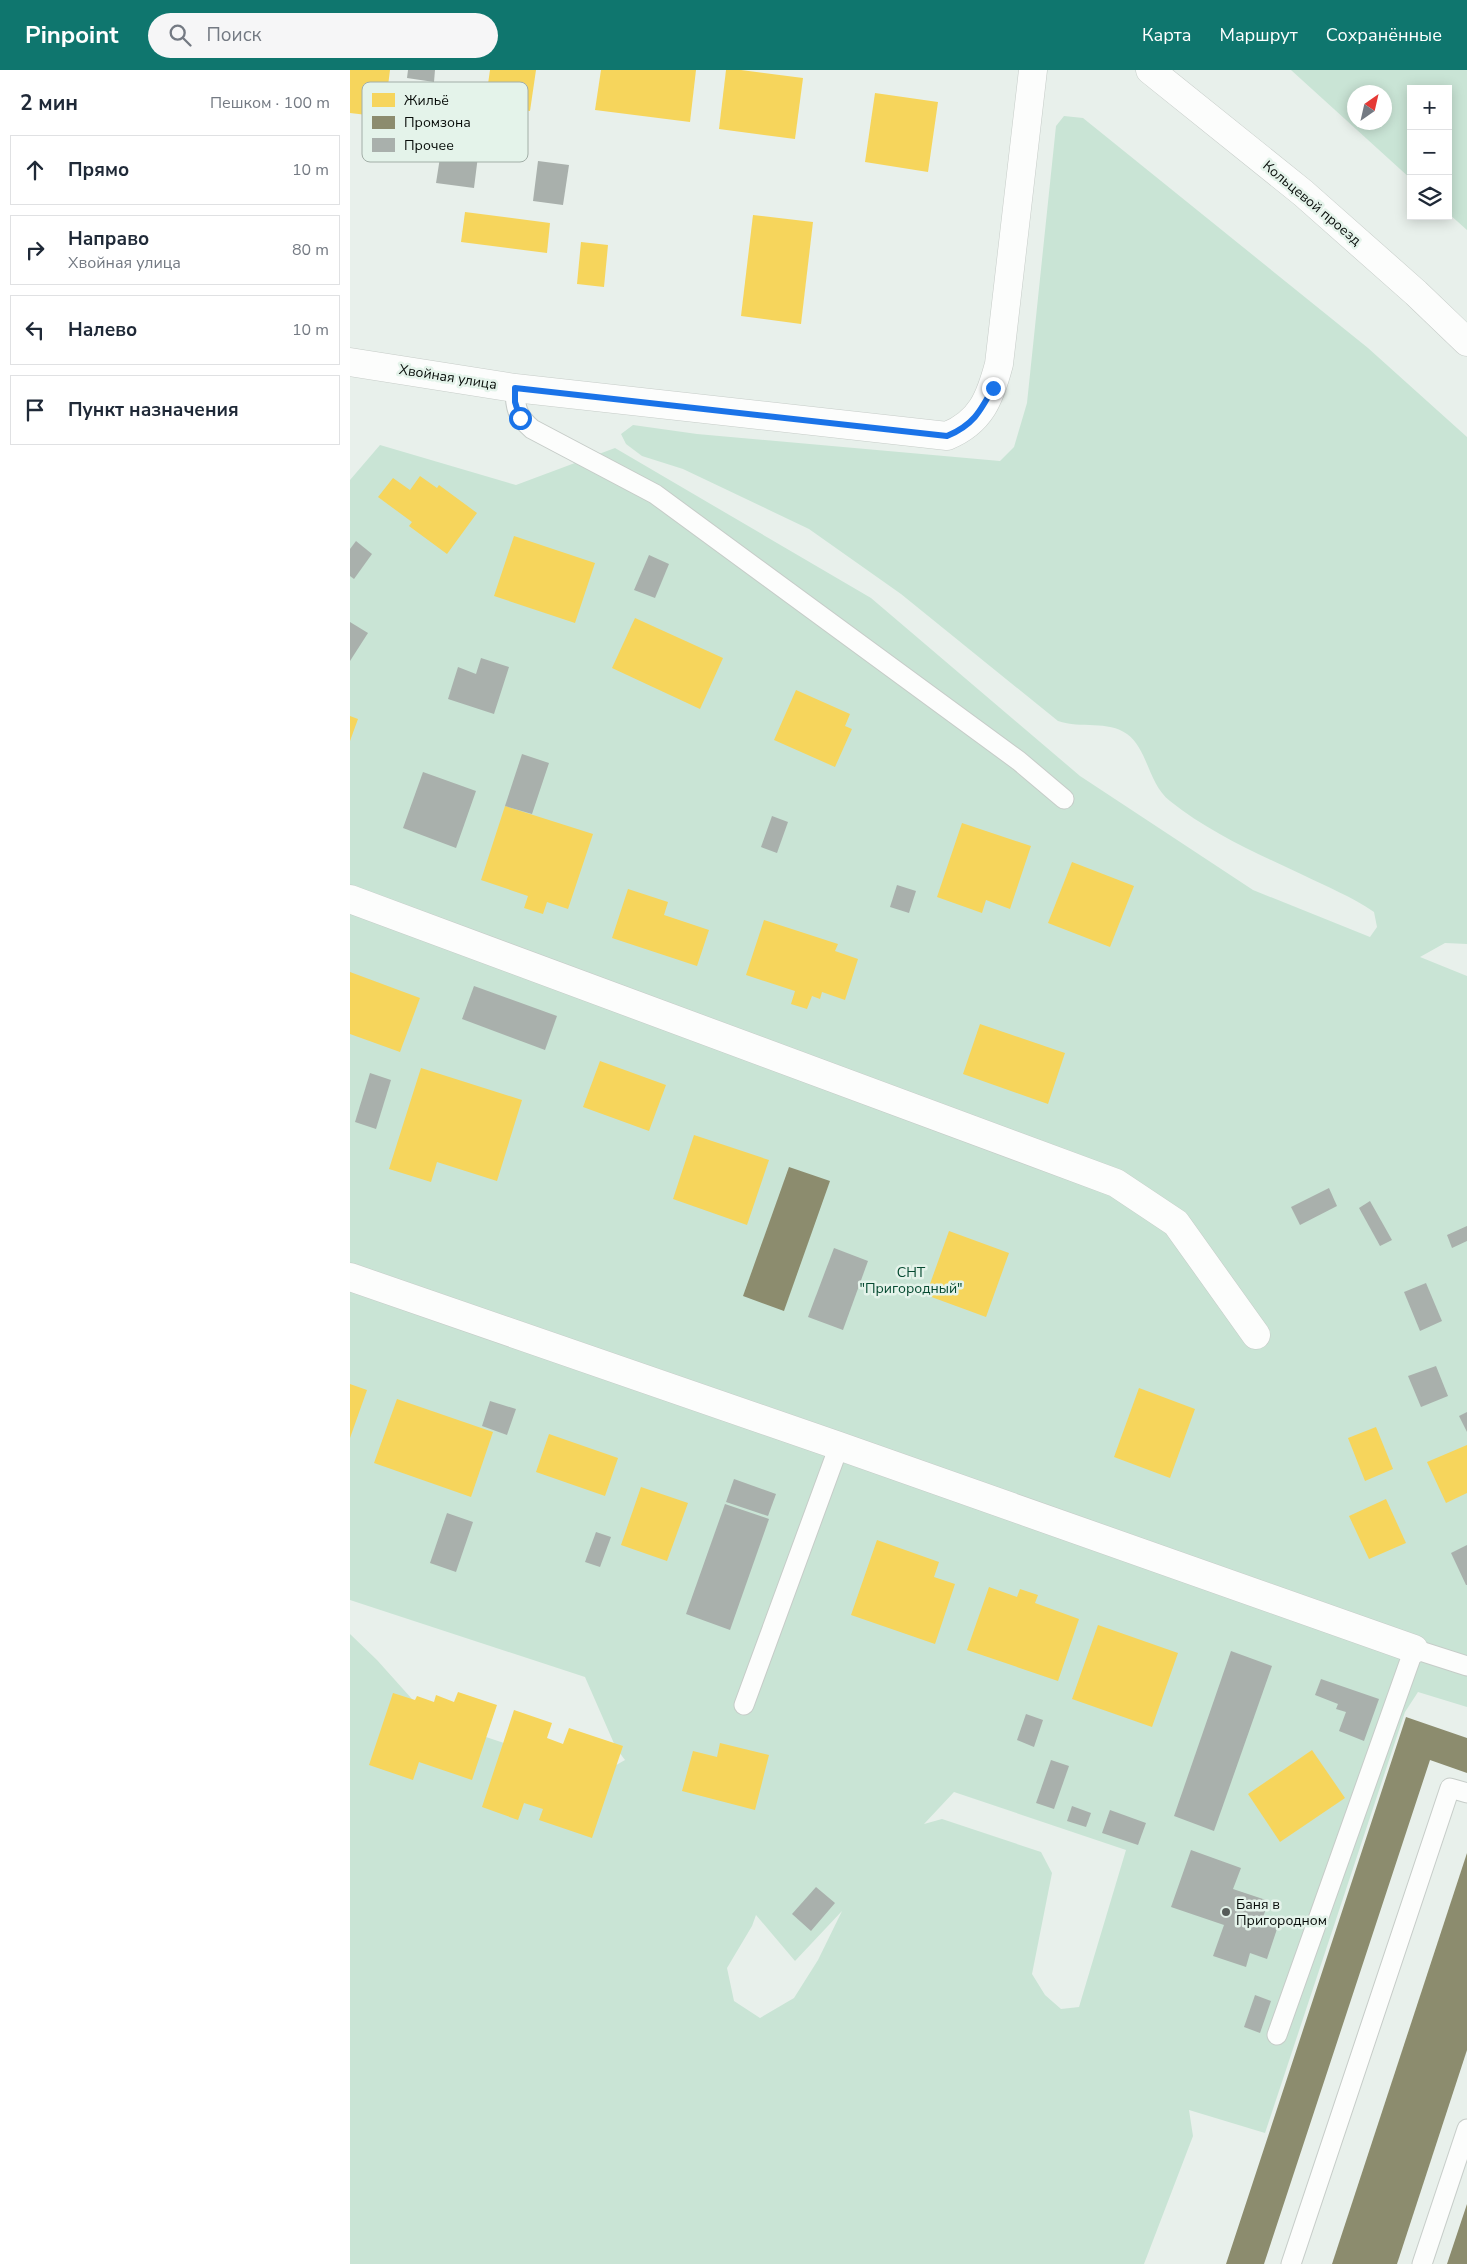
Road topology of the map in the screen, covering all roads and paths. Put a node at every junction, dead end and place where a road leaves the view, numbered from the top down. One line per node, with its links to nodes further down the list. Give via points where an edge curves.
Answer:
1 (1033, 70): 5 (street, Хвойная улица, via 999,364 993,388 979,414 962,430 947,436)
2 (1150, 70): 3 (street, Кольцевой проезд, via 1303,193)
3 (1467, 342)
4 (350, 362): 5 (street, Хвойная улица)
5 (515, 388): 6 (lane, via 520,418 532,429 655,494 1020,760)
6 (1064, 799)
7 (350, 899): 9 (street, via 1116,1183 1176,1223)
8 (350, 1277): 10 (street)
9 (1256, 1335)
10 (839, 1446): 11 (street); 13 (lane)
11 (1414, 1649): 12 (lane); 15 (lane)
12 (1467, 1666)
13 (744, 1705)
14 (1467, 1794): 17 (lane, via 1450,1788)
15 (1276, 2035)
16 (1467, 2129): 18 (lane)
17 (1291, 2264)
18 (1422, 2264)

